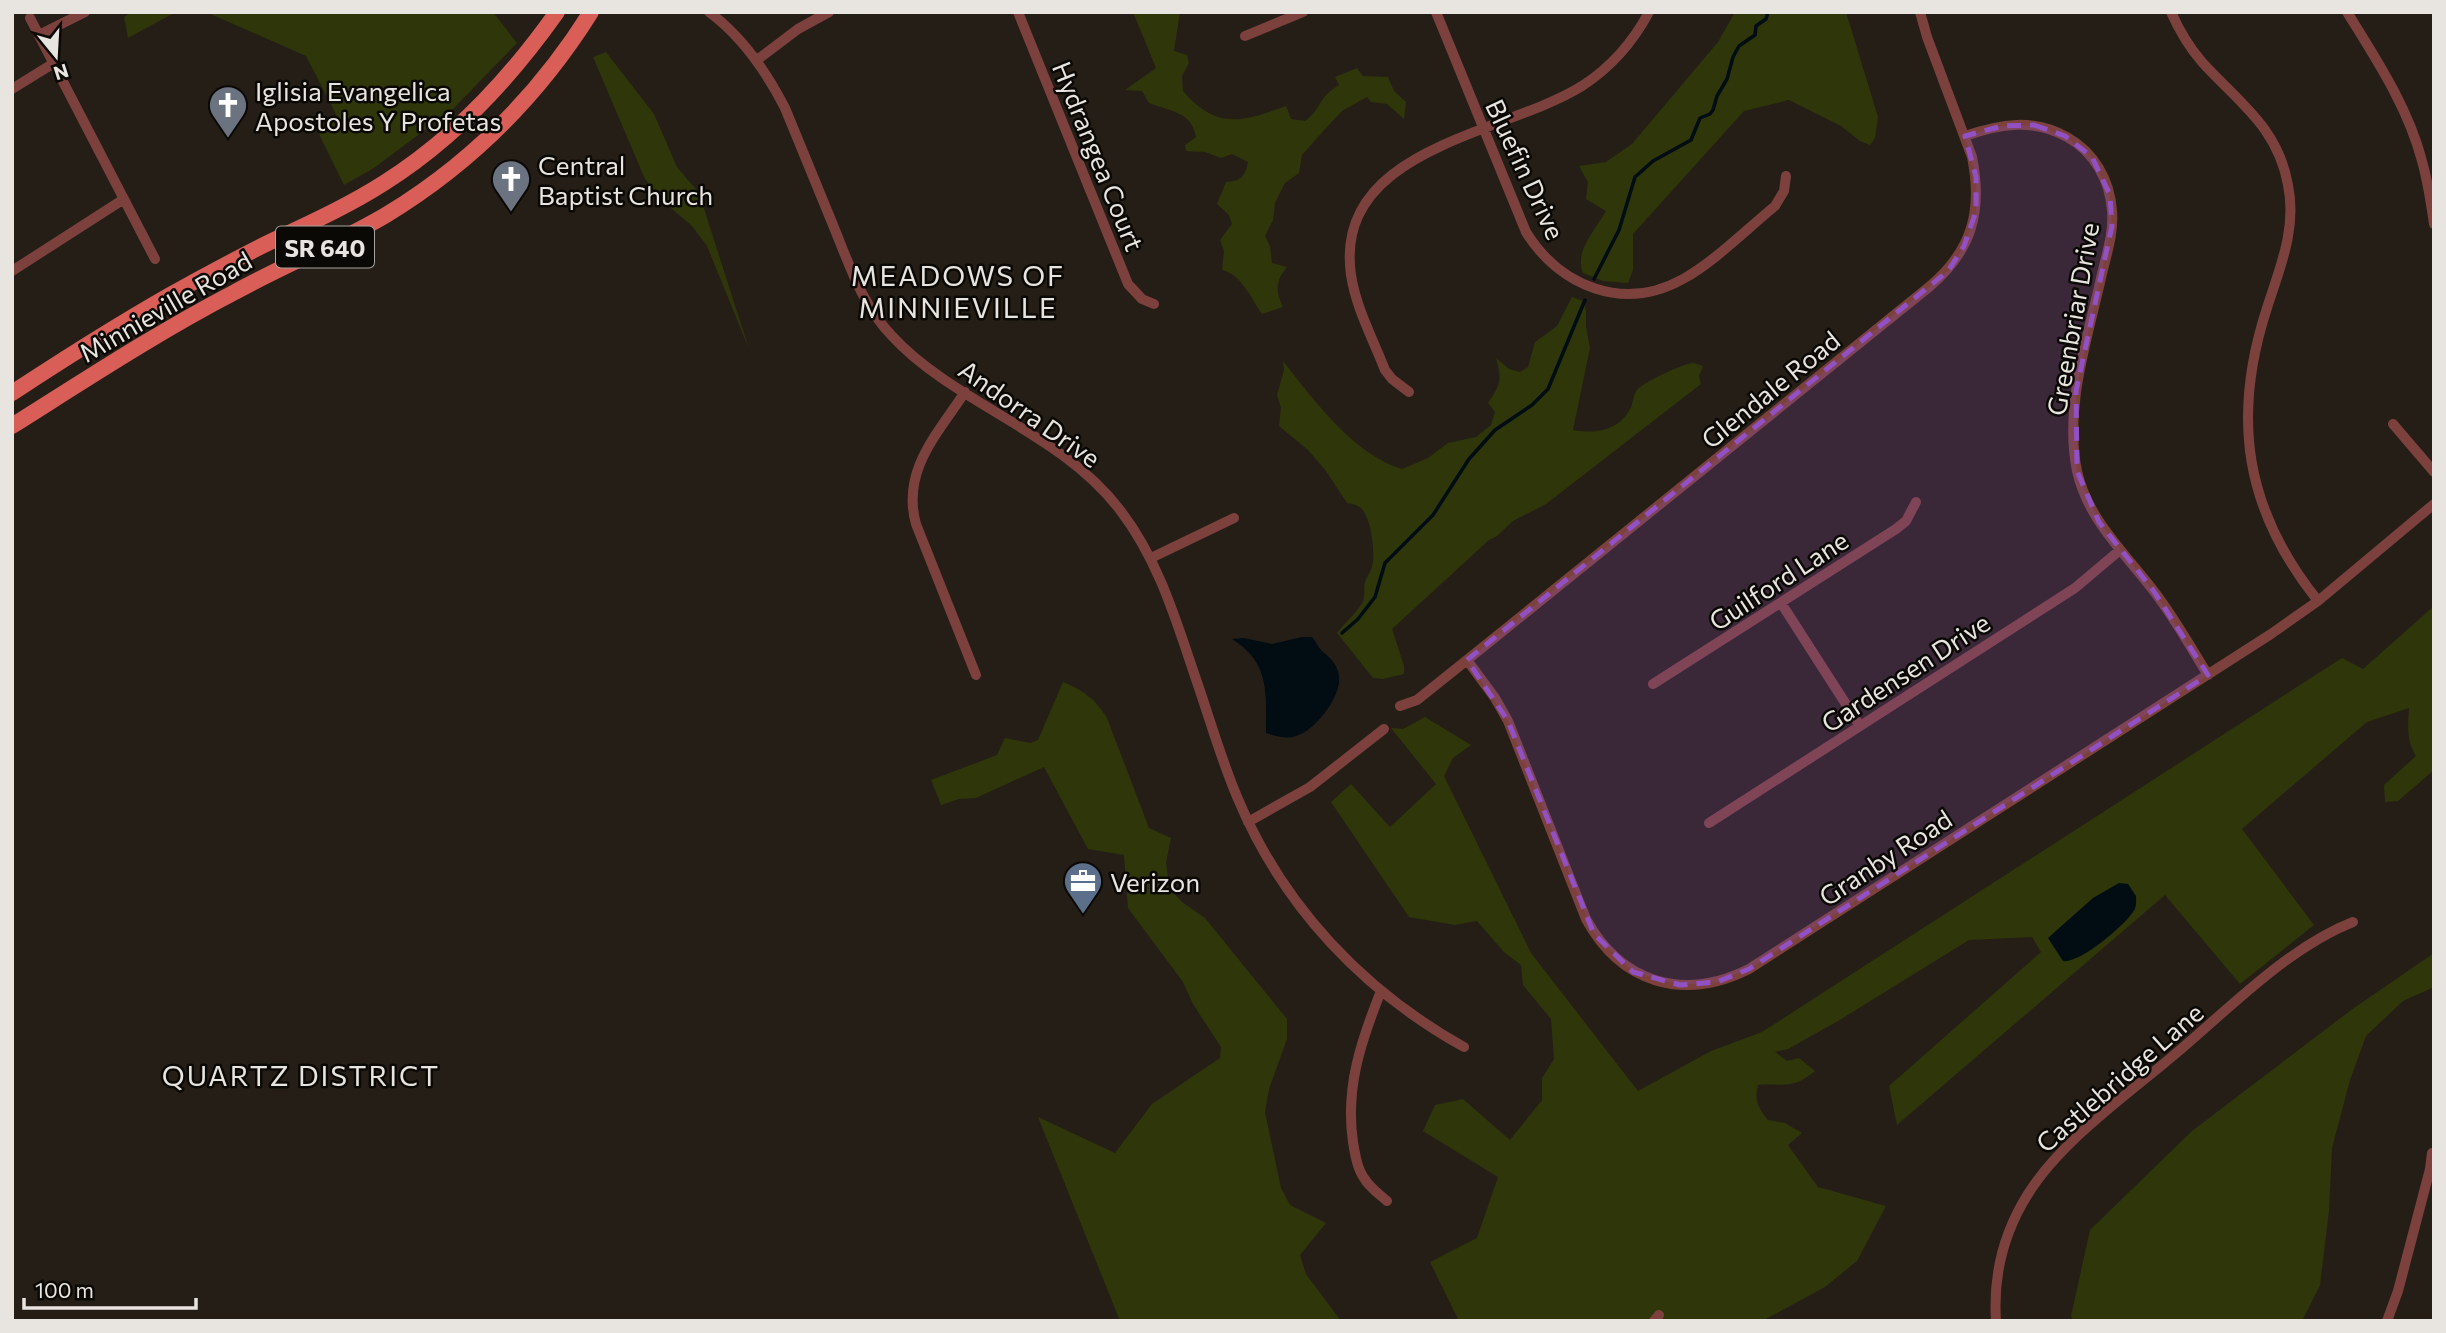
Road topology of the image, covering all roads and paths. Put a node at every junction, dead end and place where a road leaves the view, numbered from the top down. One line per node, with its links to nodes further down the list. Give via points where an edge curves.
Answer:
1 (85, 12): 14 (street)
2 (557, 12): 29 (main road, Minnieville Road / SR 640, via 506,80 411,164 340,209 186,286)
3 (592, 12): 31 (main road, Minnieville Road / SR 640, via 512,115 427,188 354,233 233,292)
4 (709, 12): 16 (street, Andorra Drive)
5 (829, 12): 16 (street)
6 (1018, 12): 26 (street, Hydrangea Court, via 1128,284)
7 (1303, 12): 15 (street)
8 (1436, 12): 19 (street, Bluefin Drive)
9 (1649, 12): 19 (street, via 1626,47 1593,78 1561,97)
10 (1920, 12): 20 (street, Glendale Road)
11 (2171, 12): 38 (street, via 2200,60 2267,131 2284,164 2290,227 2252,367 2248,445 2259,496 2274,534)
12 (2347, 12): 23 (street, via 2411,127 2429,187)
13 (30, 18): 14 (street)
14 (39, 36): 17 (street)
15 (1245, 36)
16 (757, 60): 27 (street, Andorra Drive, via 785,108 872,311 901,345)
17 (54, 63): 18 (street); 22 (street)
18 (12, 89)
19 (1483, 129): 21 (street, Bluefin Drive, via 1535,247 1570,278 1606,291 1653,290 1689,276 1775,206); 28 (street, via 1419,156 1387,177 1365,203 1353,234 1350,272 1358,302 1385,370)
20 (1965, 136): 36 (street, Greenbriar Drive, via 2013,124 2050,129 2084,149 2108,187 2112,232 2076,391 2074,440 2085,496); 40 (street, Glendale Road, via 1976,177 1976,211 1964,246 1948,271)
21 (1786, 176)
22 (124, 199): 24 (street); 25 (street)
23 (2434, 225)
24 (155, 258)
25 (12, 271)
26 (1154, 304)
27 (965, 391): 37 (street, Andorra Drive, via 1090,478 1120,509); 41 (street, via 917,469 911,499 916,524)
28 (1409, 392)
29 (12, 393)
30 (2393, 424): 32 (street)
31 (12, 426)
32 (2434, 472)
33 (1916, 502): 39 (street, Guilford Lane, via 1896,529)
34 (2434, 504): 38 (street, Granby Road)
35 (1234, 518): 37 (street)
36 (2120, 550): 42 (street, Greenbriar Drive, via 2153,590); 45 (street, Gardensen Drive, via 2076,588)
37 (1151, 558): 47 (street, Andorra Drive)
38 (2318, 601): 42 (street, Granby Road)
39 (1781, 603): 43 (street, Guilford Lane); 45 (street)
40 (1467, 660): 42 (street, Granby Road, via 1508,721 1594,934 1608,953 1633,972 1680,985 1717,982 1749,969); 44 (street, Glendale Road, via 1418,700)
41 (976, 675)
42 (2208, 675)
43 (1653, 684)
44 (1401, 706)
45 (1860, 726): 48 (street, Gardensen Drive)
46 (1384, 729): 47 (street, via 1311,787)
47 (1248, 822): 50 (street, Andorra Drive, via 1299,905 1347,961)
48 (1709, 823)
49 (2353, 922): 54 (street, Castlebridge Lane, via 2316,939 2257,985 2098,1119 2040,1176 2007,1237 1997,1280)
50 (1381, 991): 51 (street, Andorra Drive); 53 (street, via 1357,1056 1350,1114 1358,1167 1364,1180)
51 (1464, 1047)
52 (2431, 1153): 55 (street)
53 (1387, 1201)
54 (1996, 1321)
55 (2387, 1321)

